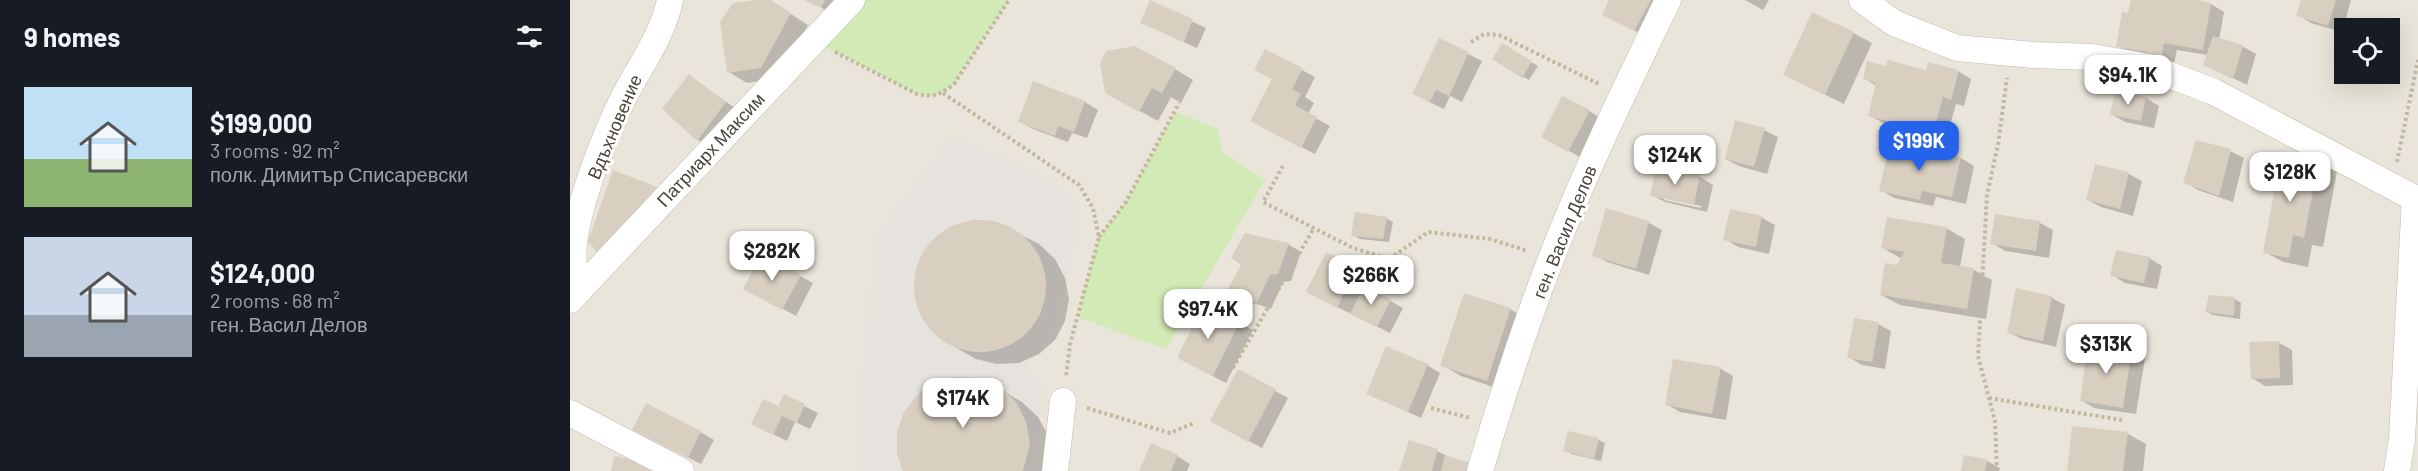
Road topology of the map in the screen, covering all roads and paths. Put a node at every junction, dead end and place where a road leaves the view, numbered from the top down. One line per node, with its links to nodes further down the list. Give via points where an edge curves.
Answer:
1 (670, 0): 19 (street, Вдъхновение, via 658,36 624,97 596,163 573,245)
2 (852, 0): 6 (street, Патриарх Максим)
3 (1009, 0): 10 (path, via 954,84)
4 (1668, 0): 11 (street, ген. Васил Делов)
5 (1862, 0): 8 (street, via 1894,23 1957,48)
6 (814, 41): 10 (path, via 917,94 931,97); 19 (street, Патриарх Максим)
7 (1471, 42): 11 (path, via 1484,34 1499,35)
8 (2010, 54): 14 (street, via 2092,57 2149,67 2214,92); 21 (path, via 1987,195 1978,356)
9 (2418, 60): 14 (path)
10 (943, 93): 17 (path, via 1079,185 1093,208)
11 (1622, 95): 18 (street, ген. Васил Делов)
12 (1179, 103): 17 (path, via 1126,202)
13 (1283, 166): 16 (path, via 1263,202)
14 (2390, 185): 15 (street)
15 (2417, 199): 32 (street)
16 (1314, 228): 18 (path, via 1353,248 1389,259 1428,232 1490,239); 20 (path)
17 (1099, 237): 22 (path, via 1070,344)
18 (1551, 258): 27 (street, ген. Васил Делов)
19 (573, 297)
20 (1233, 368)
21 (1989, 399): 25 (path); 31 (path, via 1995,421)
22 (1063, 401): 26 (path, via 1170,433); 29 (street)
23 (1431, 408): 27 (path)
24 (570, 413): 28 (street)
25 (2122, 420)
26 (1194, 423)
27 (1494, 424): 30 (street, ген. Васил Делов)
28 (681, 471)
29 (1055, 471)
30 (1480, 471)
31 (1997, 471)
32 (2397, 471)

